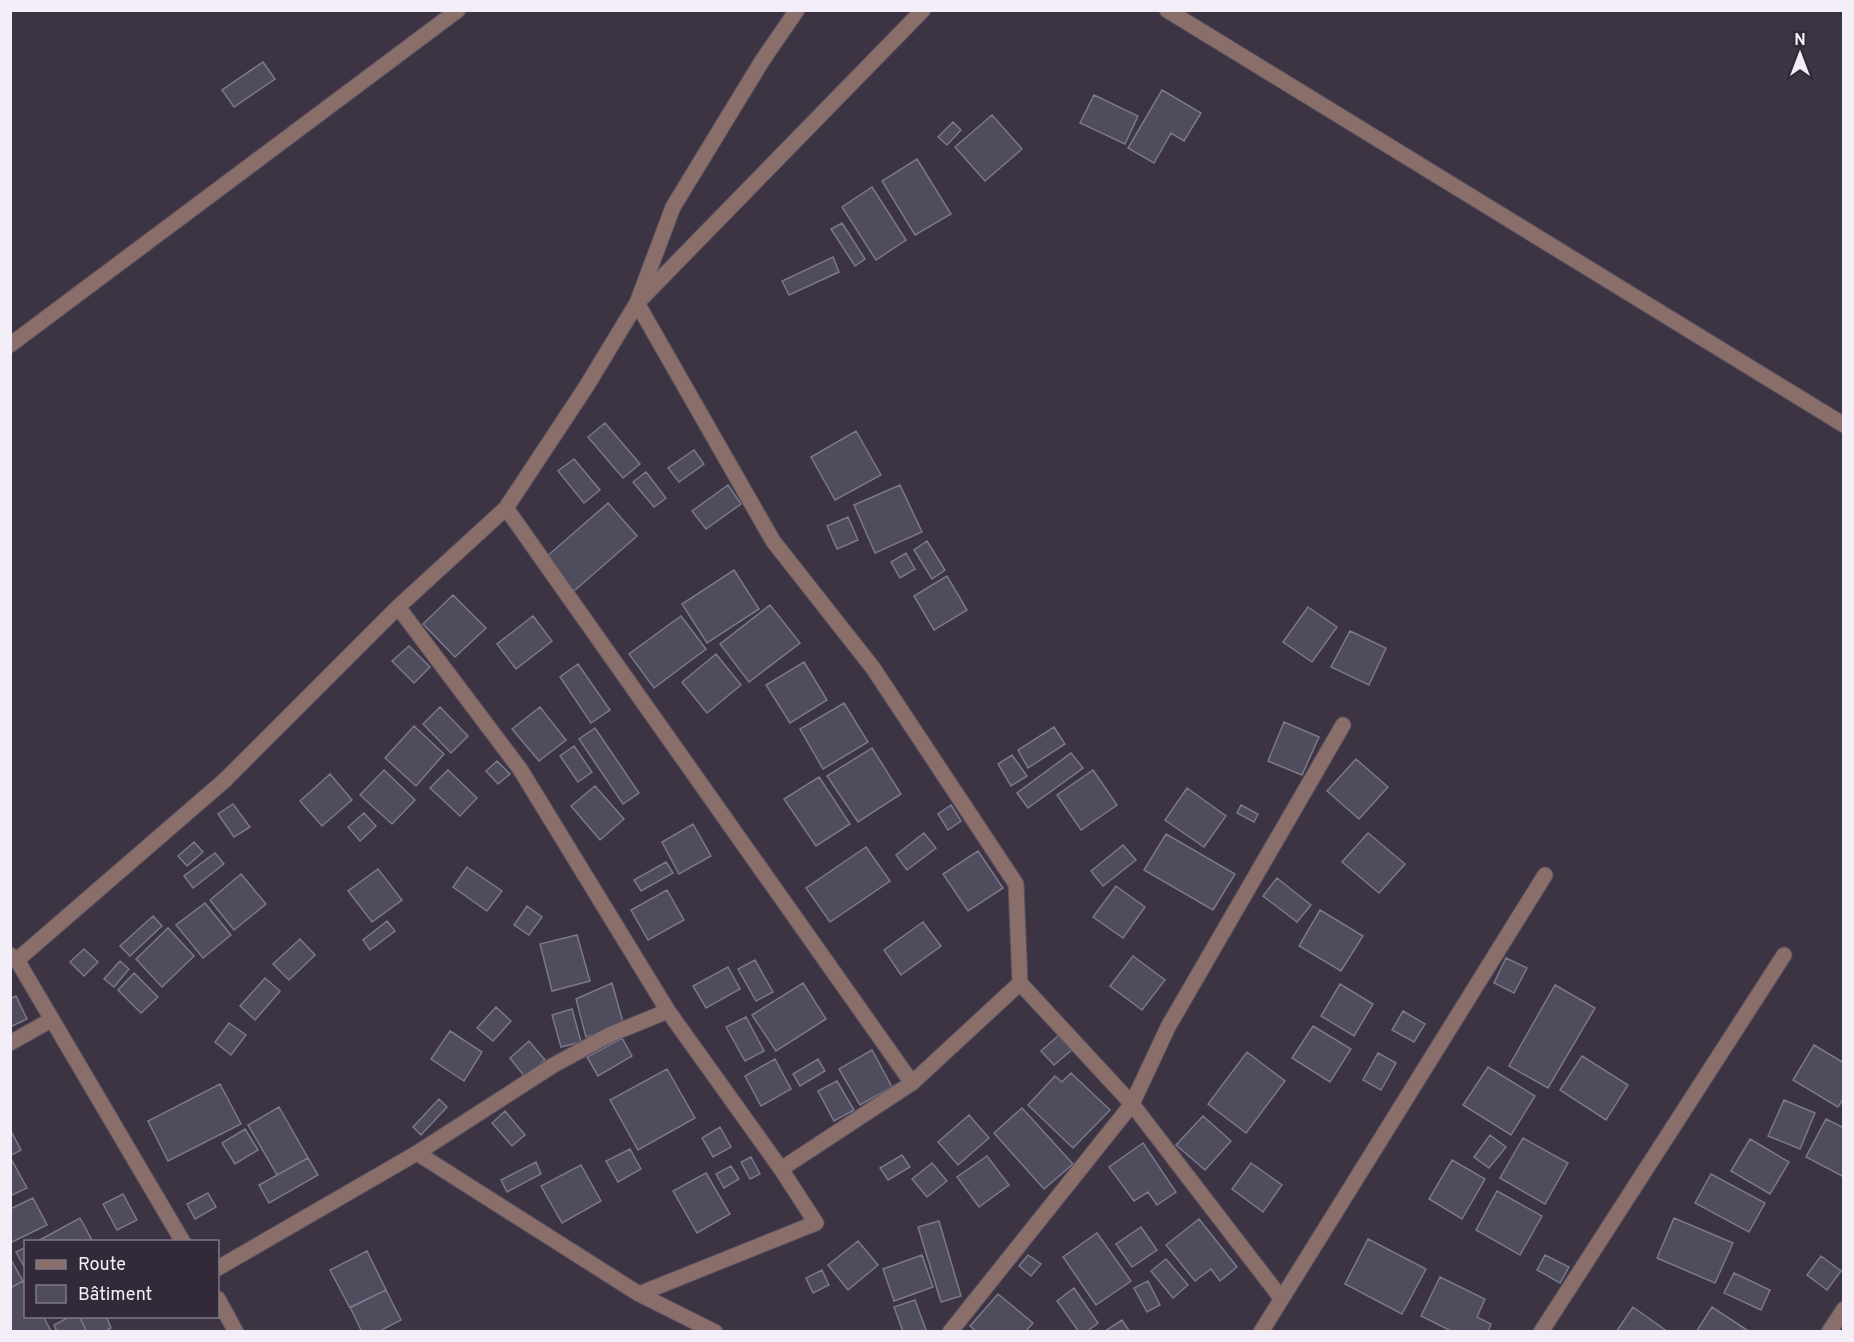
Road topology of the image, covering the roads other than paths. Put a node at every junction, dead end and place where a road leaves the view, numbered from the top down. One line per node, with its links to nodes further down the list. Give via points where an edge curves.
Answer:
1 (458, 10): 6 (street)
2 (797, 10): 5 (street, via 673,207)
3 (922, 10): 5 (street)
4 (1167, 10): 7 (street)
5 (637, 303): 8 (street); 14 (street, via 773,542 873,668 1016,884)
6 (10, 345)
7 (1844, 425)
8 (506, 508): 9 (street); 18 (street)
9 (398, 607): 13 (street, via 225,780); 15 (street, via 520,769)
10 (1343, 725): 19 (street, via 1168,1027)
11 (1545, 875): 25 (street)
12 (1784, 955): 32 (street)
13 (14, 957): 16 (street)
14 (1020, 983): 18 (street); 19 (street)
15 (668, 1011): 20 (street, via 609,1035 552,1066); 21 (street)
16 (51, 1020): 17 (street); 22 (street)
17 (10, 1043)
18 (912, 1083): 21 (street)
19 (1132, 1104): 25 (street); 30 (street)
20 (417, 1153): 23 (street); 24 (street)
21 (781, 1169): 24 (street, via 816,1223)
22 (182, 1240)
23 (219, 1267)
24 (639, 1294): 29 (street)
25 (1281, 1298): 31 (street)
26 (219, 1301): 28 (street)
27 (1844, 1309): 33 (street)
28 (236, 1332)
29 (715, 1332)
30 (950, 1332)
31 (1261, 1332)
32 (1541, 1332)
33 (1829, 1332)

